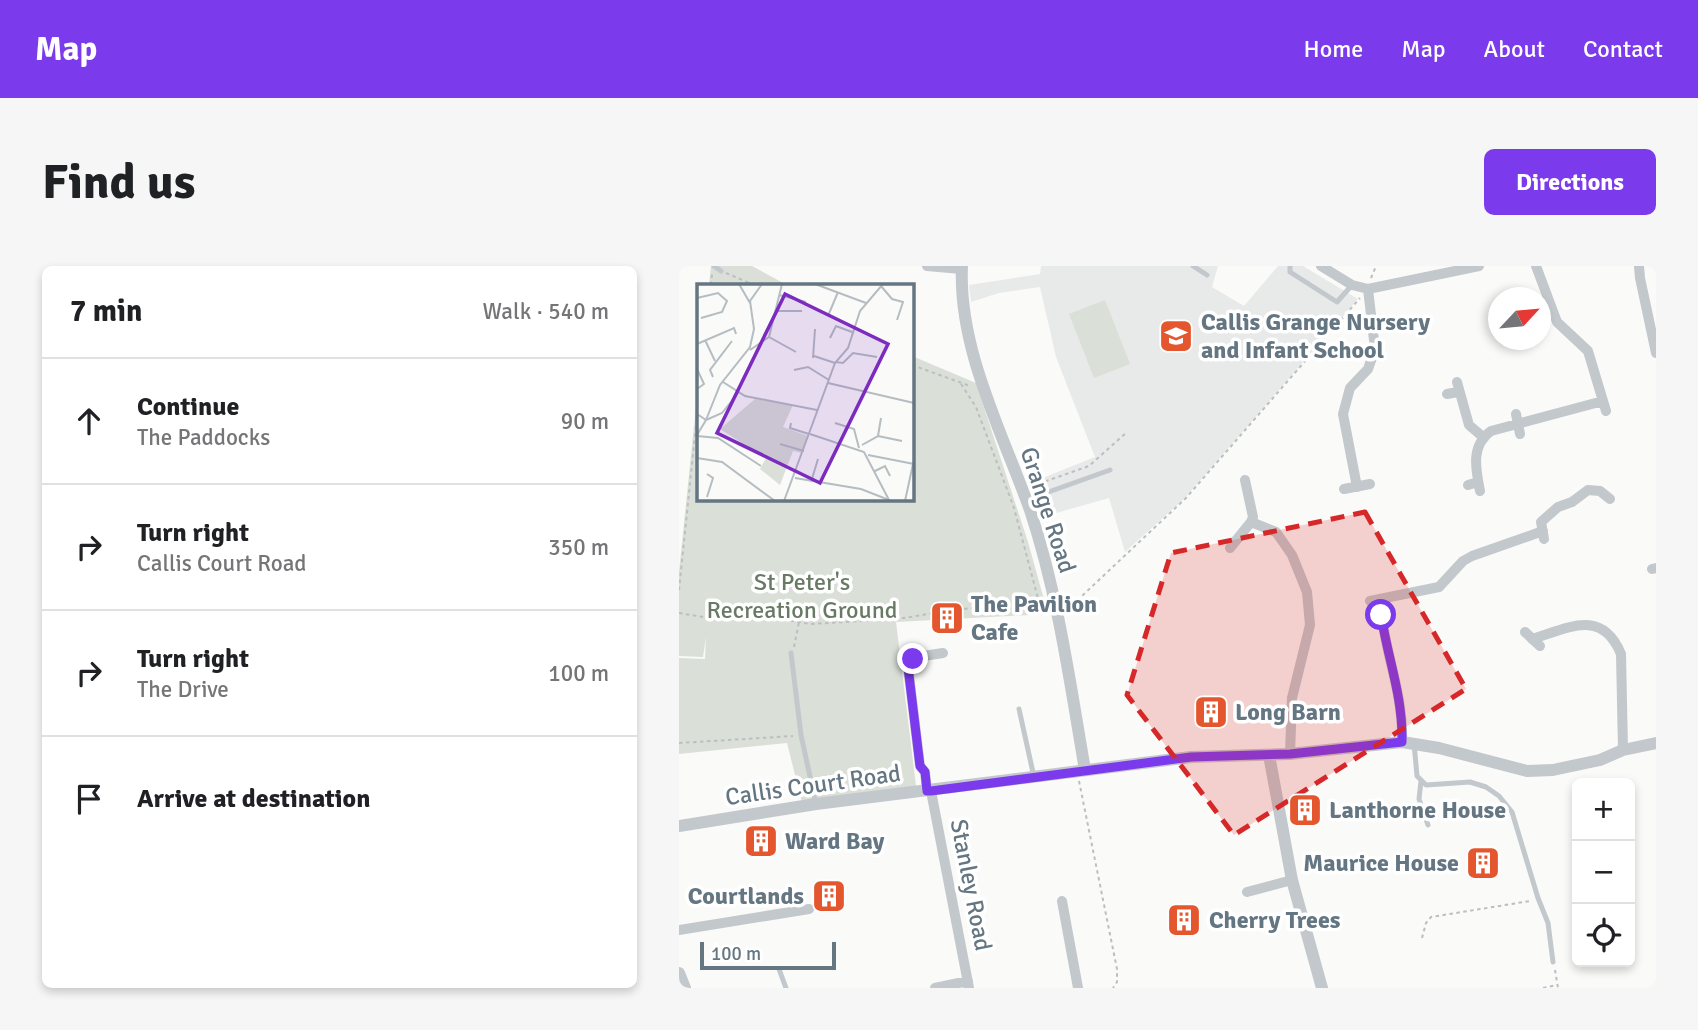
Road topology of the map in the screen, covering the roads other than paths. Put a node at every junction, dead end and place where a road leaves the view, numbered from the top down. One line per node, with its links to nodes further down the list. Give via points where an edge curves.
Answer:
1 (927, 266): 9 (street)
2 (1193, 266): 11 (lane)
3 (1290, 266): 12 (lane, via 1290,272 1337,302)
4 (1321, 266): 12 (street)
5 (1479, 266): 13 (street)
6 (1536, 266): 17 (street, via 1557,322 1588,351 1604,406 1518,424)
7 (1639, 266): 14 (street)
8 (713, 268): 10 (lane)
9 (961, 268): 25 (street, Grange Road, via 966,318 985,389)
10 (721, 271)
11 (1207, 275)
12 (1352, 285): 13 (street)
13 (1367, 288): 22 (street, via 1375,349 1368,369 1350,388 1343,414)
14 (1652, 311): 15 (street)
15 (1656, 353)
16 (1454, 390): 17 (street, via 1469,425)
17 (1483, 437): 20 (street, via 1476,457)
18 (1110, 470): 25 (lane)
19 (1370, 484): 22 (street)
20 (1475, 486)
21 (1243, 487): 26 (street)
22 (1357, 487): 23 (street)
23 (1344, 489)
24 (1610, 499): 32 (street, via 1600,491 1588,490 1558,507 1543,531 1472,556 1439,586 1375,600)
25 (1025, 500): 37 (street, Grange Road, via 1059,616)
26 (1251, 522): 27 (street); 35 (street, via 1276,532 1292,555 1307,593 1310,625 1292,698)
27 (1231, 548)
28 (1532, 639): 34 (street, via 1587,624 1606,630 1616,641 1621,654)
29 (791, 653): 41 (lane, via 801,736)
30 (943, 653): 40 (street, Stanley Road, via 920,655 908,667 920,766)
31 (1019, 709): 38 (lane)
32 (1408, 743): 34 (street, Callis Court Road, via 1527,771 1600,760); 35 (street, Callis Court Road); 39 (lane)
33 (1656, 743): 34 (street, Callis Court Road)
34 (1623, 750)
35 (1290, 754): 36 (street, Callis Court Road)
36 (1269, 755): 37 (street, Callis Court Road, via 1191,757); 44 (street)
37 (1081, 770): 38 (street, Callis Court Road)
38 (1034, 777): 40 (street, Callis Court Road, via 976,778)
39 (1421, 781): 42 (lane, via 1419,799); 49 (lane, via 1432,786 1470,782 1486,787 1512,812 1548,923)
40 (929, 791): 41 (street, Callis Court Road); 52 (street, Stanley Road)
41 (816, 804): 43 (street, Callis Court Road)
42 (1428, 825)
43 (679, 826)
44 (1292, 880): 45 (street); 57 (street)
45 (1245, 893)
46 (1062, 901): 56 (street)
47 (809, 909): 48 (street, via 771,911)
48 (679, 929)
49 (1553, 962)
50 (779, 969): 54 (lane)
51 (679, 973): 53 (street)
52 (969, 985): 55 (street)
53 (685, 988)
54 (786, 988)
55 (935, 988)
56 (1078, 988)
57 (1322, 988)

